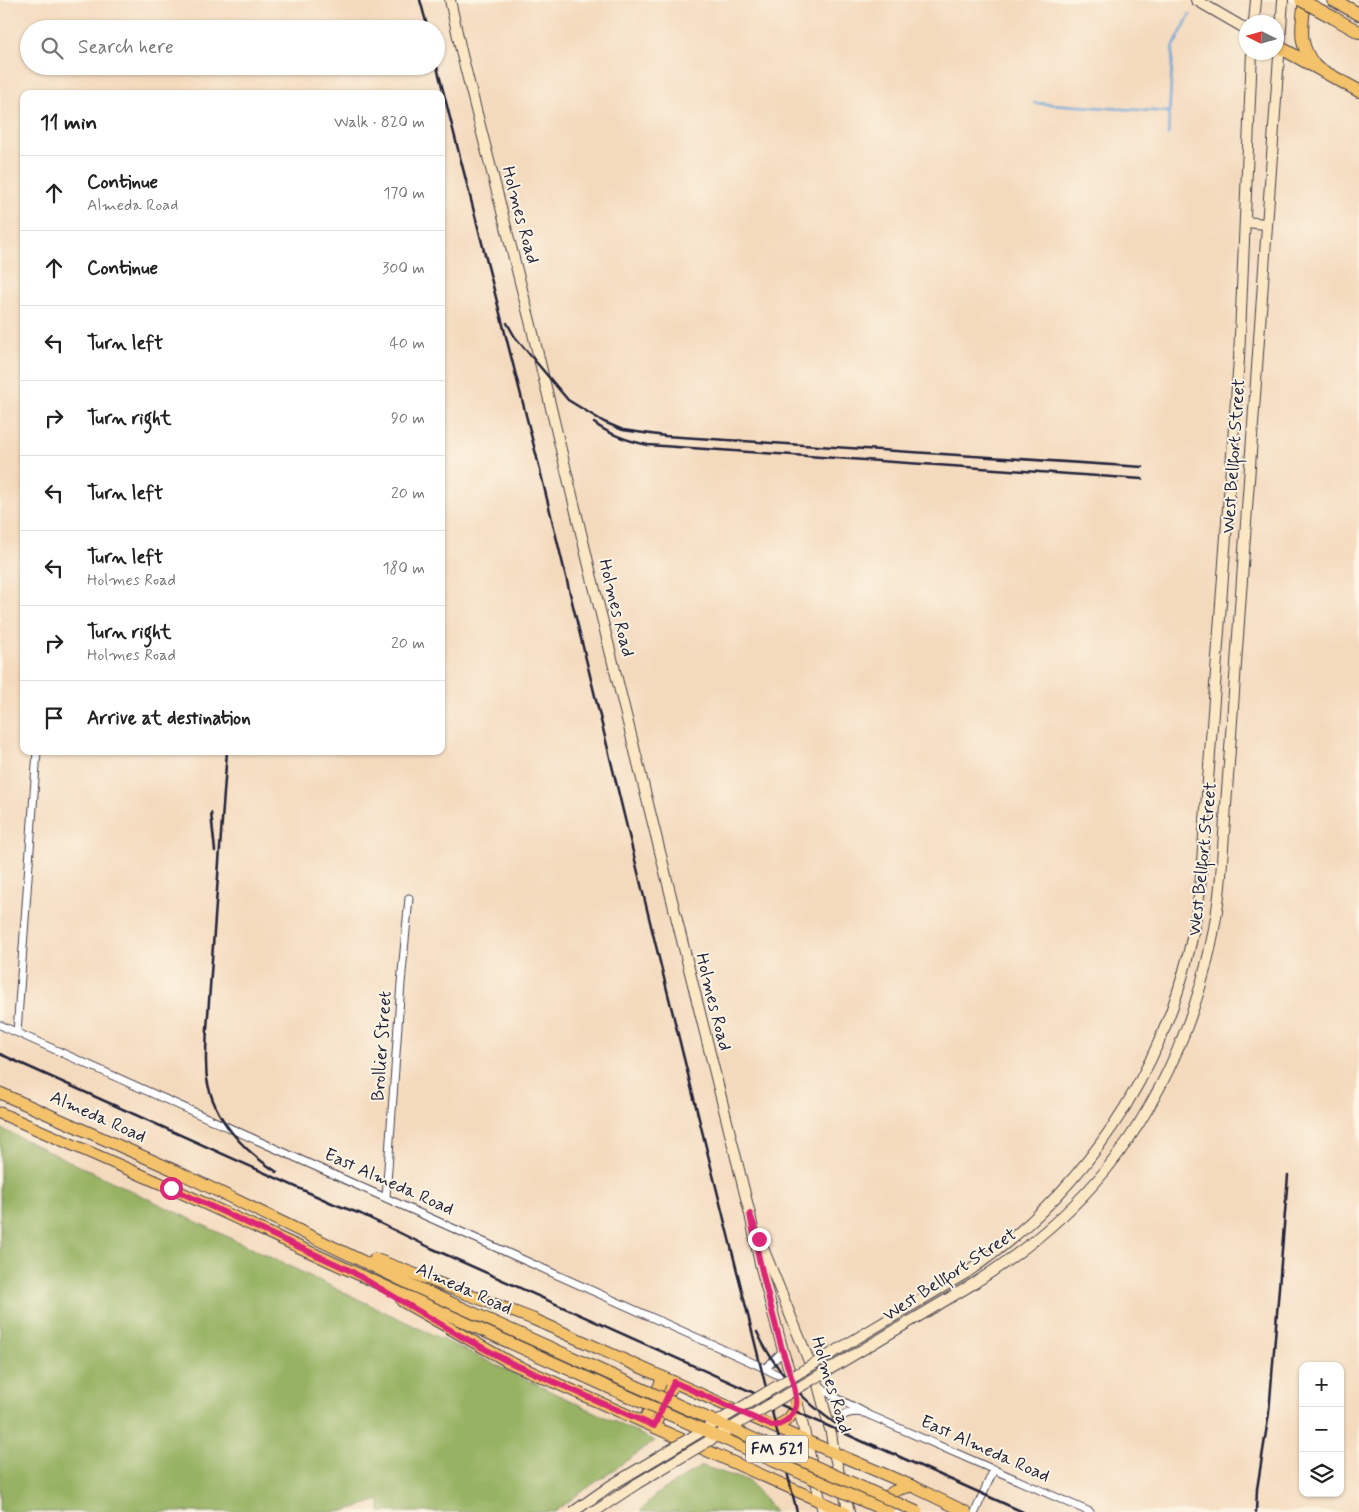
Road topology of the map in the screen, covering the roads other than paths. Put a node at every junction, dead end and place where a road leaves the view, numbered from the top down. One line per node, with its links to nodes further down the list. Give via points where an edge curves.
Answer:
1 (1196, 0): 11 (main road)
2 (1256, 0): 9 (main road)
3 (1283, 0): 10 (main road, West Bellfort Street)
4 (1301, 0): 12 (highway, bridge)
5 (1305, 0): 16 (highway, via 1304,48)
6 (1334, 0): 8 (highway)
7 (451, 3): 31 (main road, Holmes Road)
8 (1359, 14)
9 (1255, 15)
10 (1281, 15)
11 (1239, 25)
12 (1359, 32)
13 (1284, 50): 16 (highway)
14 (1252, 60): 18 (main road, West Bellfort Street)
15 (1277, 60): 19 (main road, West Bellfort Street)
16 (1319, 70): 17 (highway)
17 (1359, 92)
18 (1246, 222): 19 (main road); 20 (main road, West Bellfort Street)
19 (1266, 224): 21 (main road, West Bellfort Street)
20 (1220, 611): 21 (main road); 26 (main road, West Bellfort Street, via 1197,909 1183,976)
21 (1239, 614): 27 (main road, West Bellfort Street, via 1219,898 1202,980)
22 (37, 755): 25 (street)
23 (409, 898): 30 (street, Brollier Street)
24 (0, 1025): 25 (street, East Almeda Road)
25 (17, 1032): 30 (street, East Almeda Road)
26 (1162, 1037): 27 (main road); 49 (main road, West Bellfort Street, bridge, via 1120,1116 1080,1170 1054,1199 999,1249 966,1273 610,1486)
27 (1179, 1045): 50 (main road, West Bellfort Street, bridge, via 1148,1108 1104,1172 1053,1224 1014,1256 973,1284)
28 (0, 1093): 32 (main road, Almeda Road / FM 521, via 176,1171)
29 (0, 1113): 33 (main road, Almeda Road / FM 521)
30 (386, 1197): 35 (street, East Almeda Road)
31 (750, 1214): 34 (main road, Holmes Road); 37 (main road, Holmes Road)
32 (327, 1244): 36 (main road, via 504,1307); 55 (main road, Almeda Road / FM 521, bridge)
33 (349, 1270): 41 (main road, via 491,1353); 54 (main road, Almeda Road / FM 521, bridge)
34 (782, 1351): 35 (street); 38 (main road, Holmes Road)
35 (766, 1368): 38 (street, East Almeda Road)
36 (668, 1380): 41 (main road); 42 (main road)
37 (817, 1381): 40 (street, East Almeda Road, via 827,1392); 43 (main road, Holmes Road)
38 (792, 1382): 39 (main road, Holmes Road)
39 (796, 1402): 42 (main road, via 788,1419); 44 (main road, Holmes Road)
40 (867, 1414): 43 (street, East Almeda Road, via 844,1414 838,1418); 46 (street, East Almeda Road)
41 (649, 1424): 48 (main road)
42 (772, 1426): 44 (main road)
43 (831, 1433): 45 (main road, Holmes Road)
44 (805, 1440): 45 (main road); 48 (main road, Holmes Road)
45 (834, 1453): 47 (main road); 52 (main road, Holmes Road)
46 (994, 1469): 57 (street); 58 (street, East Almeda Road)
47 (912, 1486): 53 (main road, via 891,1492 882,1502); 56 (main road)
48 (821, 1507): 51 (main road)
49 (573, 1512)
50 (594, 1512)
51 (844, 1512)
52 (849, 1512)
53 (880, 1512)
54 (888, 1512)
55 (917, 1512)
56 (966, 1512)
57 (975, 1512)
58 (1090, 1512)

